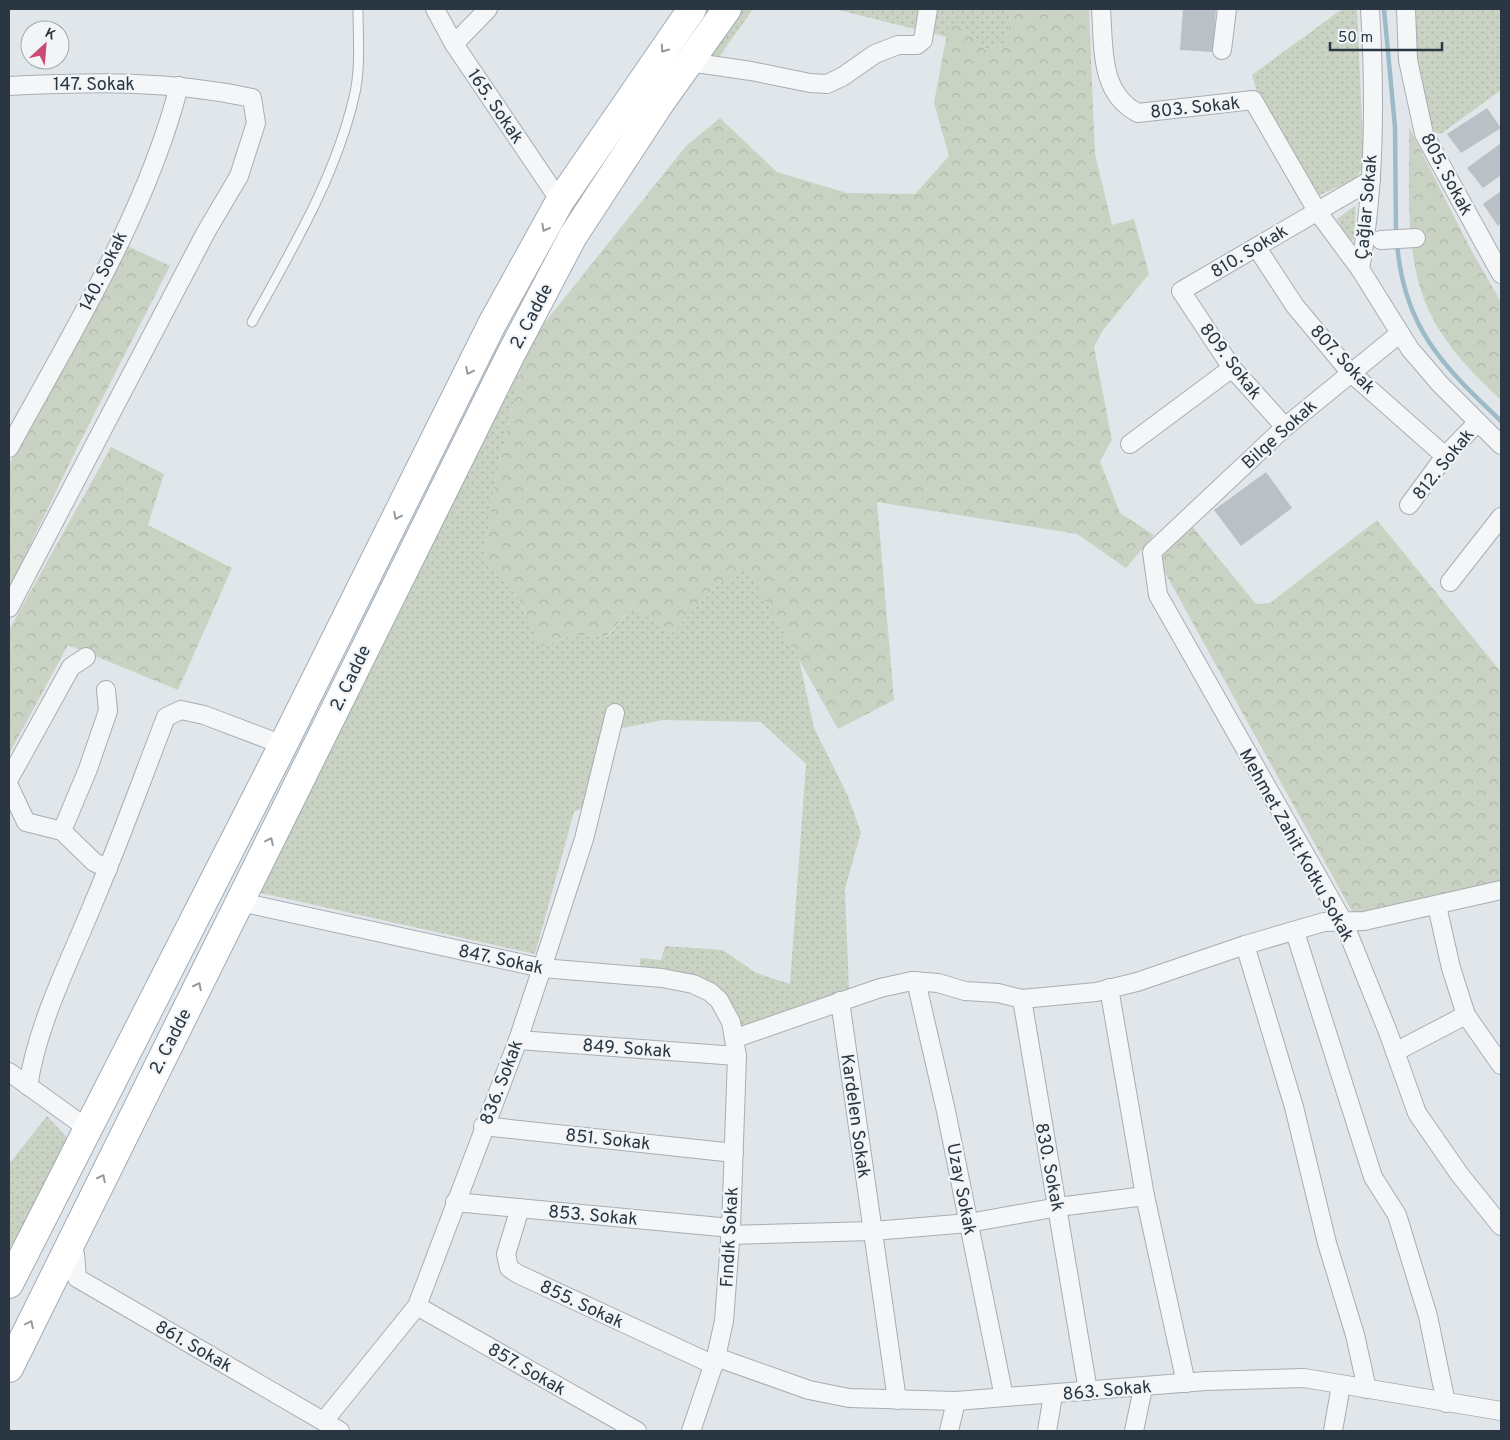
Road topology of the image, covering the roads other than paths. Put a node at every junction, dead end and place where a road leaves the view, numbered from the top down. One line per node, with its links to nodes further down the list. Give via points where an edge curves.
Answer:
1 (358, 9): 25 (lane, via 355,95 338,150 318,201)
2 (435, 9): 11 (street, 165. Sokak)
3 (488, 9): 11 (street)
4 (692, 9): 17 (main road, 2. Cadde, one-way to 17)
5 (727, 9): 13 (main road, 2. Cadde)
6 (928, 9): 13 (street, via 923,40 917,45 898,45 875,54 826,84)
7 (1101, 9): 18 (street, 803. Sokak, via 1106,67 1110,86 1118,100 1138,113 1252,100)
8 (1227, 9): 12 (street)
9 (1370, 9): 16 (street, Çağlar Sokak)
10 (1406, 9): 23 (street, 805. Sokak, via 1408,60 1424,134)
11 (454, 44): 17 (street, 165. Sokak)
12 (1222, 50)
13 (689, 62): 49 (main road, 2. Cadde, one-way to 13, via 511,354 573,236)
14 (9, 86): 15 (street, 147. Sokak, via 113,82)
15 (179, 86): 33 (street, 140. Sokak, via 169,123 105,271); 39 (street, 147. Sokak, via 252,98 256,123 239,176 206,232)
16 (1371, 180): 18 (street, 810. Sokak); 22 (street, Çağlar Sokak)
17 (560, 201): 43 (main road, 2. Cadde, one-way to 43, via 492,324)
18 (1317, 211): 21 (street, 810. Sokak); 22 (street)
19 (1416, 238): 20 (street)
20 (1381, 240)
21 (1256, 248): 24 (street, 810. Sokak); 28 (street, 807. Sokak, via 1295,306)
22 (1360, 269): 26 (street, Çağlar Sokak)
23 (1501, 274)
24 (1181, 291): 27 (street, 809. Sokak)
25 (252, 322)
26 (1399, 334): 28 (street, Bilge Sokak); 29 (street, Çağlar Sokak, via 1424,366)
27 (1232, 368): 30 (street, 809. Sokak); 31 (street)
28 (1350, 372): 30 (street, Bilge Sokak); 34 (street, 807. Sokak)
29 (1477, 422): 32 (street, Çağlar Sokak); 34 (street, 812. Sokak)
30 (1285, 427): 37 (street, Bilge Sokak)
31 (1130, 444)
32 (1501, 445)
33 (9, 448)
34 (1445, 456): 35 (street, 812. Sokak)
35 (1409, 505)
36 (1501, 518): 38 (street)
37 (1163, 541): 51 (street, Mehmet Zahit Kotku Sokak, via 1152,552 1158,595)
38 (1450, 582)
39 (9, 608)
40 (86, 657): 44 (street, via 71,667)
41 (106, 690): 46 (street, via 108,711)
42 (615, 713): 54 (street, 836. Sokak, via 584,839)
43 (283, 745): 47 (street, via 204,715 182,710 166,717); 68 (main road, 2. Cadde)
44 (9, 779)
45 (9, 786): 46 (street, via 26,822)
46 (62, 830): 47 (street, via 94,862)
47 (108, 869): 66 (street, via 43,1024)
48 (1501, 890): 50 (street)
49 (240, 902): 54 (street, 847. Sokak); 78 (main road, 2. Cadde, one-way to 49)
50 (1437, 906): 51 (street); 59 (street)
51 (1344, 923): 52 (street, via 1324,922); 62 (street, Mehmet Zahit Kotku Sokak)
52 (1294, 932): 53 (street); 92 (street, via 1372,1177 1397,1215 1428,1316)
53 (1245, 945): 56 (street); 86 (street, via 1294,1107)
54 (542, 968): 60 (street, 847. Sokak, via 662,978 693,984 719,1000); 61 (street, 836. Sokak)
55 (916, 981): 57 (street); 58 (street); 75 (street, Uzay Sokak)
56 (1110, 988): 57 (street); 70 (street)
57 (1022, 999): 72 (street, 830. Sokak)
58 (840, 1001): 60 (street); 76 (street, Kardelen Sokak)
59 (1466, 1015): 62 (street); 64 (street)
60 (736, 1038): 63 (street, Fındık Sokak)
61 (518, 1040): 63 (street, 849. Sokak); 67 (street, 836. Sokak)
62 (1395, 1052): 74 (street, Mehmet Zahit Kotku Sokak, via 1417,1114 1460,1176)
63 (737, 1056): 69 (street, Fındık Sokak)
64 (1501, 1065)
65 (9, 1072): 66 (street)
66 (28, 1086): 68 (street)
67 (483, 1126): 69 (street, 851. Sokak); 71 (street, 836. Sokak)
68 (88, 1129): 79 (main road, 2. Cadde)
69 (734, 1152): 77 (street, Fındık Sokak)
70 (1145, 1196): 72 (street); 83 (street)
71 (455, 1202): 73 (street, 853. Sokak); 80 (street, 836. Sokak)
72 (1058, 1207): 75 (street); 87 (street, 830. Sokak)
73 (520, 1208): 77 (street, 853. Sokak); 81 (street, 855. Sokak, via 506,1254 509,1268)
74 (1500, 1219)
75 (969, 1223): 76 (street); 89 (street, Uzay Sokak)
76 (873, 1231): 77 (street); 90 (street, Kardelen Sokak)
77 (730, 1232): 81 (street, Fındık Sokak, via 724,1321)
78 (68, 1248): 82 (main road, 2. Cadde, one-way to 78); 94 (street, 861. Sokak, via 75,1254 77,1278)
79 (9, 1284)
80 (417, 1306): 94 (street, 836. Sokak); 96 (street, 857. Sokak)
81 (715, 1361): 90 (street, 863. Sokak, via 809,1390 850,1398); 97 (street, Fındık Sokak)
82 (9, 1368)
83 (1186, 1383): 84 (street, 863. Sokak, via 1304,1378); 85 (street, 863. Sokak)
84 (1341, 1384): 86 (street, 863. Sokak); 101 (street)
85 (1142, 1388): 87 (street, 863. Sokak); 100 (street)
86 (1367, 1389): 92 (street, 863. Sokak)
87 (1088, 1391): 88 (street, 863. Sokak)
88 (1054, 1395): 89 (street, 863. Sokak); 99 (street)
89 (1004, 1397): 91 (street, 863. Sokak)
90 (897, 1400): 91 (street, 863. Sokak)
91 (956, 1401): 98 (street)
92 (1446, 1402): 93 (street, 863. Sokak)
93 (1501, 1411)
94 (324, 1421): 95 (street, 861. Sokak)
95 (340, 1431)
96 (637, 1431)
97 (690, 1431)
98 (949, 1431)
99 (1047, 1431)
100 (1134, 1431)
101 (1333, 1431)

